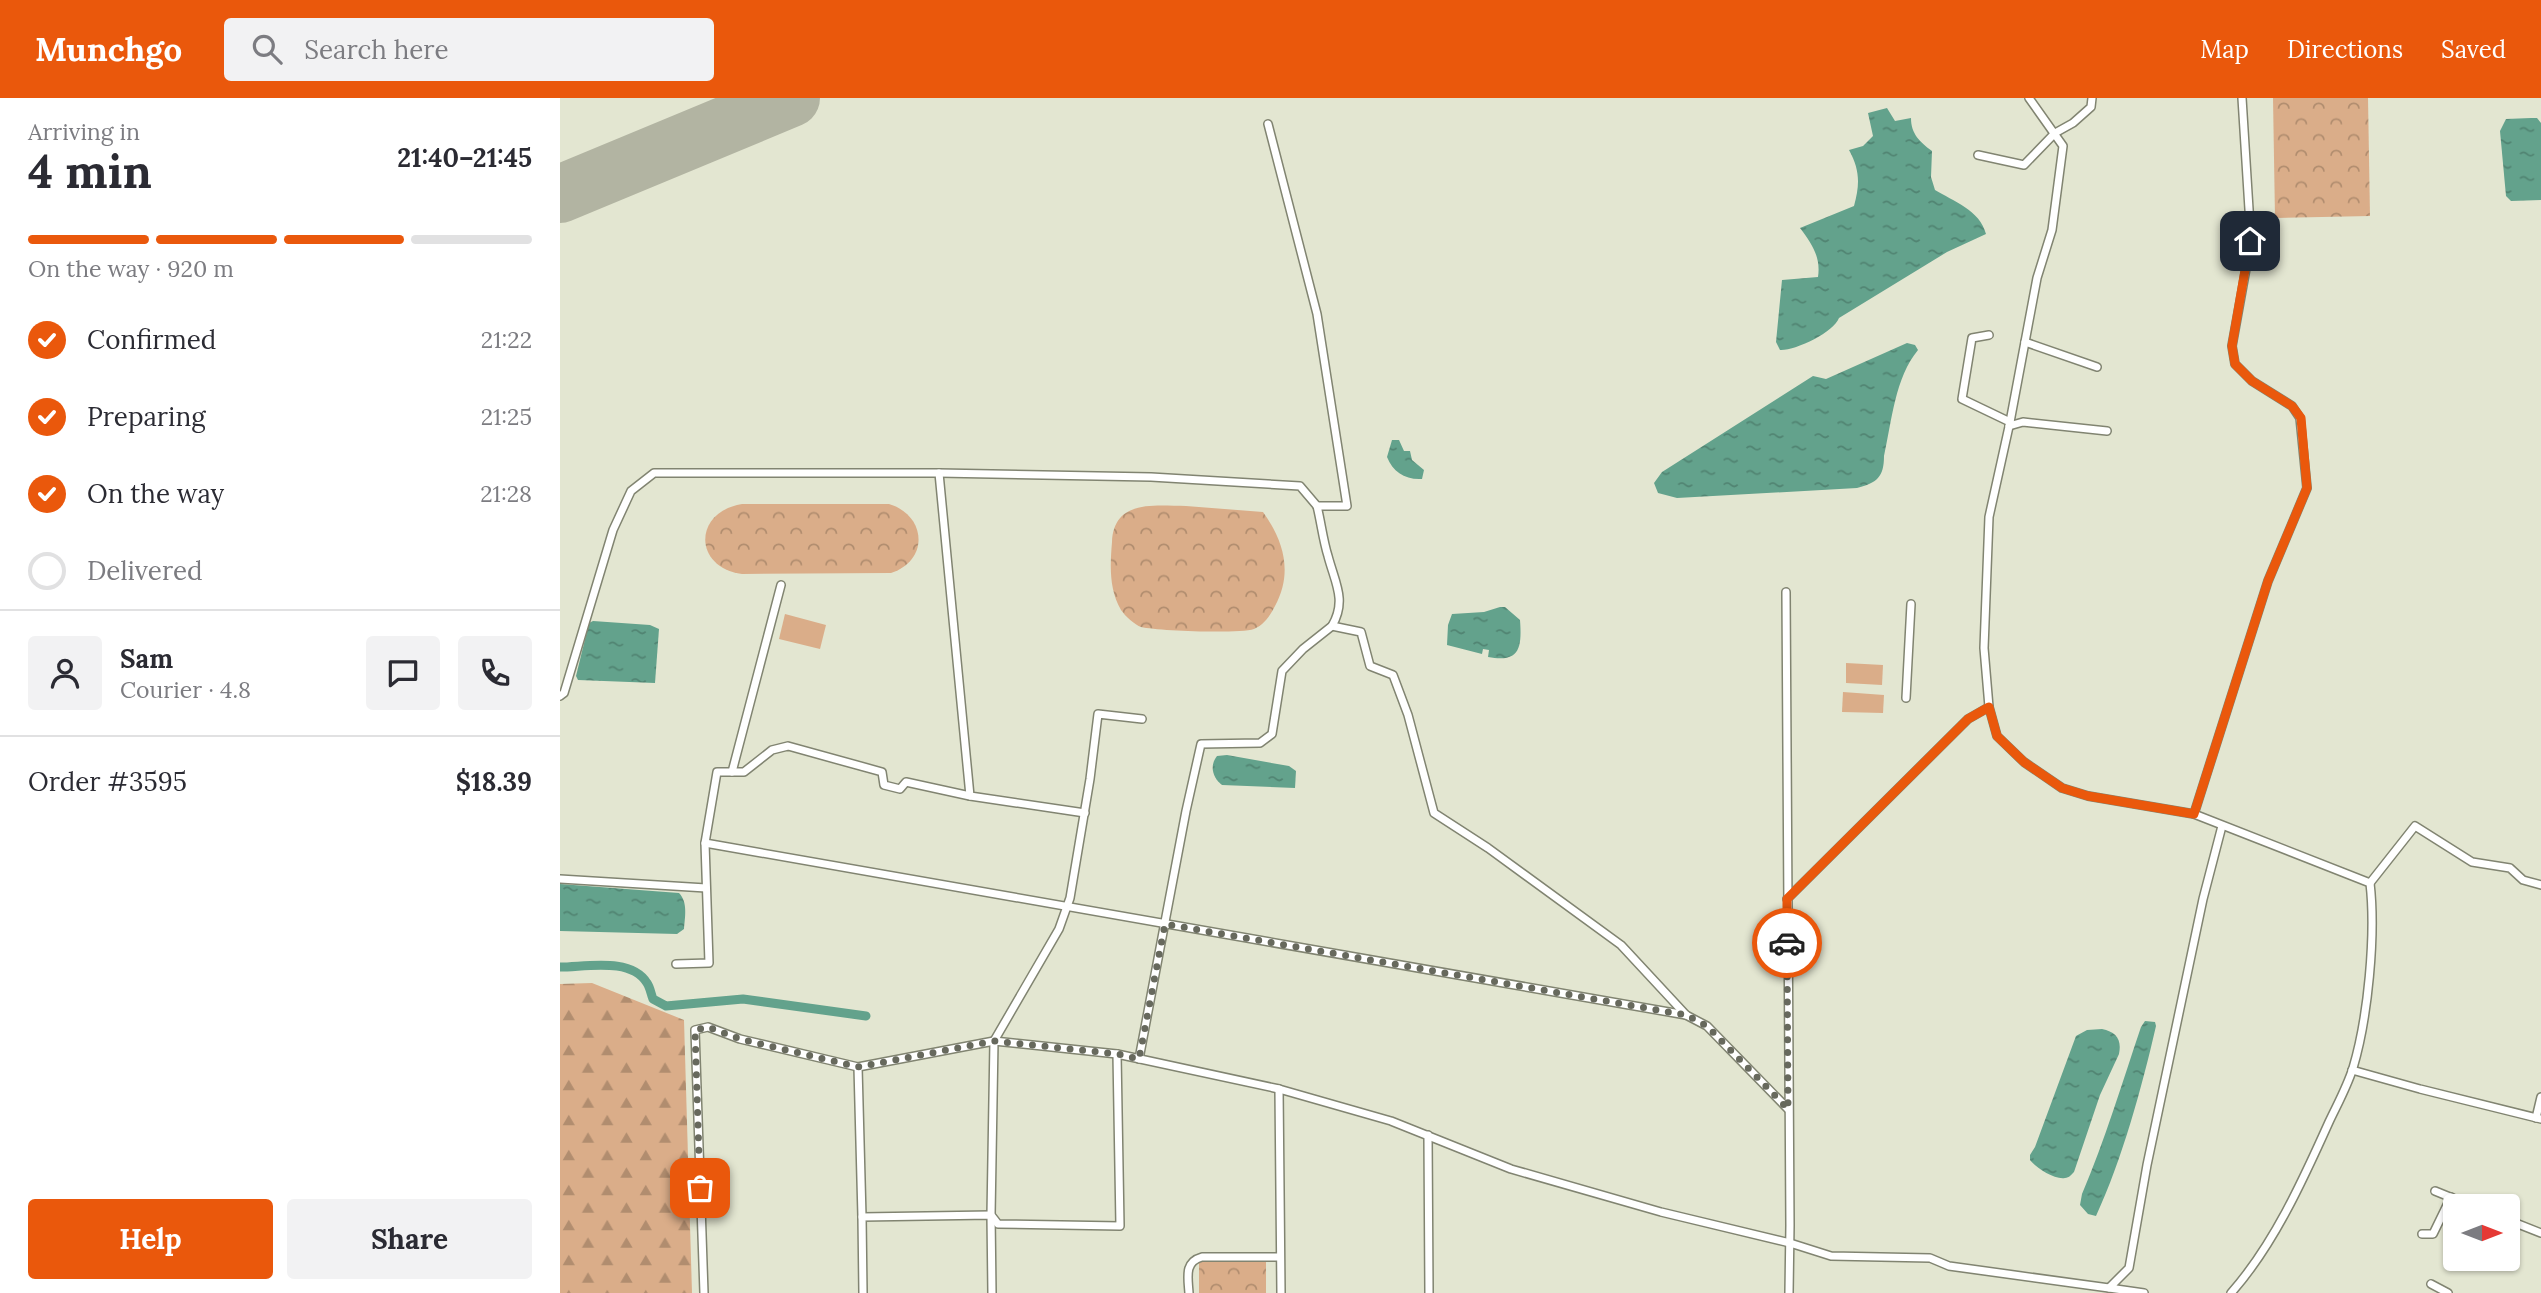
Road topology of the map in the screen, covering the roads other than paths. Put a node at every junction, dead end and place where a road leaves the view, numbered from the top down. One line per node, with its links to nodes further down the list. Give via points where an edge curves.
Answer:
1 (2029, 98): 5 (street)
2 (2092, 98): 5 (street, via 2091,107)
3 (2242, 98): 25 (street, via 2250,241 2232,346 2235,364 2252,381 2292,406 2301,418 2307,488 2268,581)
4 (1268, 124): 13 (street, via 1317,314 1346,485 1347,506)
5 (2055, 133): 6 (street, via 2024,165); 8 (street, via 2063,146 2052,230)
6 (1978, 155)
7 (1989, 335): 10 (street, via 1972,338 1962,399)
8 (2025, 342): 9 (street); 10 (street)
9 (2097, 367)
10 (2010, 424): 11 (street, via 2031,422); 20 (street, via 1989,517 1984,648)
11 (2107, 431)
12 (939, 473): 13 (street, via 1151,477 1300,486); 18 (street, via 654,473 632,492 613,530); 23 (street)
13 (1317, 506): 17 (street, via 1340,594 1339,613)
14 (780, 585): 22 (street)
15 (1786, 592): 32 (street)
16 (1911, 604): 19 (street)
17 (1332, 626): 33 (street, via 1283,671 1272,734 1260,743 1201,744); 35 (street, via 1361,632 1370,666 1393,675 1434,813 1621,945)
18 (560, 696)
19 (1906, 698)
20 (1989, 707): 25 (street, via 1997,736 2062,788); 32 (street, via 1968,719)
21 (1142, 719): 24 (street, via 1098,714)
22 (732, 772): 23 (street, via 744,772 772,750 788,746 882,772 884,785 900,789 906,782); 27 (street, via 717,772)
23 (970, 796): 24 (street)
24 (1085, 813): 36 (street, via 1070,898 1059,929)
25 (2194, 814): 26 (street)
26 (2222, 826): 29 (street); 57 (street, via 2147,1165 2129,1268)
27 (705, 843): 31 (street); 33 (street)
28 (560, 879): 31 (street)
29 (2370, 883): 30 (street, via 2415,826 2472,862 2510,868 2523,880); 40 (street, via 2373,913 2364,1012)
30 (2541, 885)
31 (706, 888): 34 (street, via 709,963)
32 (1787, 899): 43 (street)
33 (1165, 924): 35 (street); 38 (street)
34 (676, 964)
35 (1686, 1015): 43 (street, via 1707,1026)
36 (994, 1041): 37 (street); 39 (street); 49 (street)
37 (1118, 1054): 38 (street); 49 (street, via 1120,1226 998,1224)
38 (1139, 1059): 41 (street)
39 (858, 1067): 50 (street); 58 (street, via 708,1027 695,1030)
40 (2352, 1070): 44 (street); 66 (street, via 2304,1177 2250,1271)
41 (1279, 1089): 45 (street); 55 (street)
42 (2541, 1097): 44 (street)
43 (1788, 1109): 54 (street)
44 (2539, 1119)
45 (1428, 1135): 54 (street, via 1511,1169 1661,1212); 63 (street)
46 (2435, 1191): 47 (street)
47 (2443, 1194)
48 (2443, 1213): 53 (street, via 2433,1234)
49 (991, 1215): 50 (street); 60 (street)
50 (862, 1217): 59 (street)
51 (2520, 1225): 52 (street)
52 (2541, 1233)
53 (2422, 1234)
54 (1790, 1242): 57 (street, via 1831,1256 1930,1258 1949,1266); 64 (street)
55 (1280, 1257): 61 (street, via 1193,1260 1188,1267); 62 (street)
56 (2431, 1284): 67 (street)
57 (2109, 1288): 65 (street)
58 (704, 1293)
59 (863, 1293)
60 (992, 1293)
61 (1189, 1293)
62 (1281, 1293)
63 (1429, 1293)
64 (1788, 1293)
65 (2144, 1293)
66 (2231, 1293)
67 (2448, 1293)

